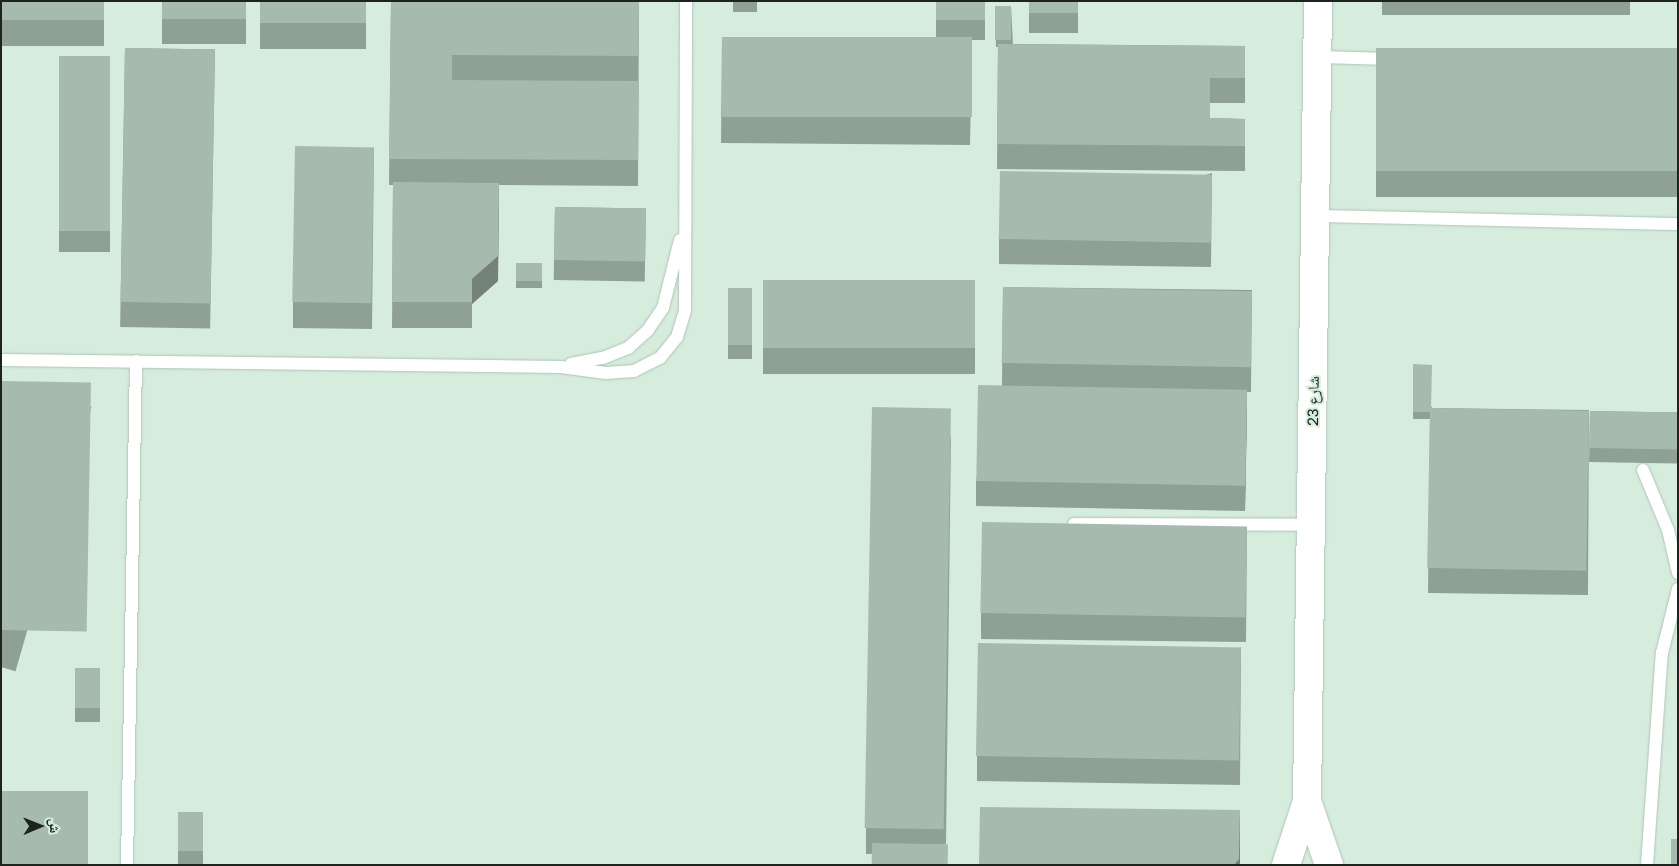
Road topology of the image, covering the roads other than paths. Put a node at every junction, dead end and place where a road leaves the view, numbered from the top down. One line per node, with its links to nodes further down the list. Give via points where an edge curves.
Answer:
1 (686, 1): 6 (lane)
2 (1318, 1): 3 (street, شارع 23)
3 (1317, 57): 4 (lane); 5 (street, شارع 23)
4 (1405, 59)
5 (1315, 216): 7 (lane); 13 (street, شارع 23)
6 (684, 220): 10 (lane, via 662,308 648,330 628,348 603,358); 10 (lane, via 685,310 677,337 660,358 634,371 606,373)
7 (1678, 224)
8 (1, 360): 9 (lane)
9 (136, 361): 10 (lane); 18 (lane)
10 (561, 367)
11 (1643, 470): 14 (lane, via 1668,530)
12 (1056, 524): 13 (lane)
13 (1312, 525): 17 (street, شارع 23)
14 (1678, 573)
15 (1678, 589): 16 (lane)
16 (1675, 613): 21 (lane, via 1660,667)
17 (1307, 801): 19 (street, شارع 23); 20 (street, شارع 23)
18 (127, 865)
19 (1286, 865)
20 (1329, 865)
21 (1647, 865)

